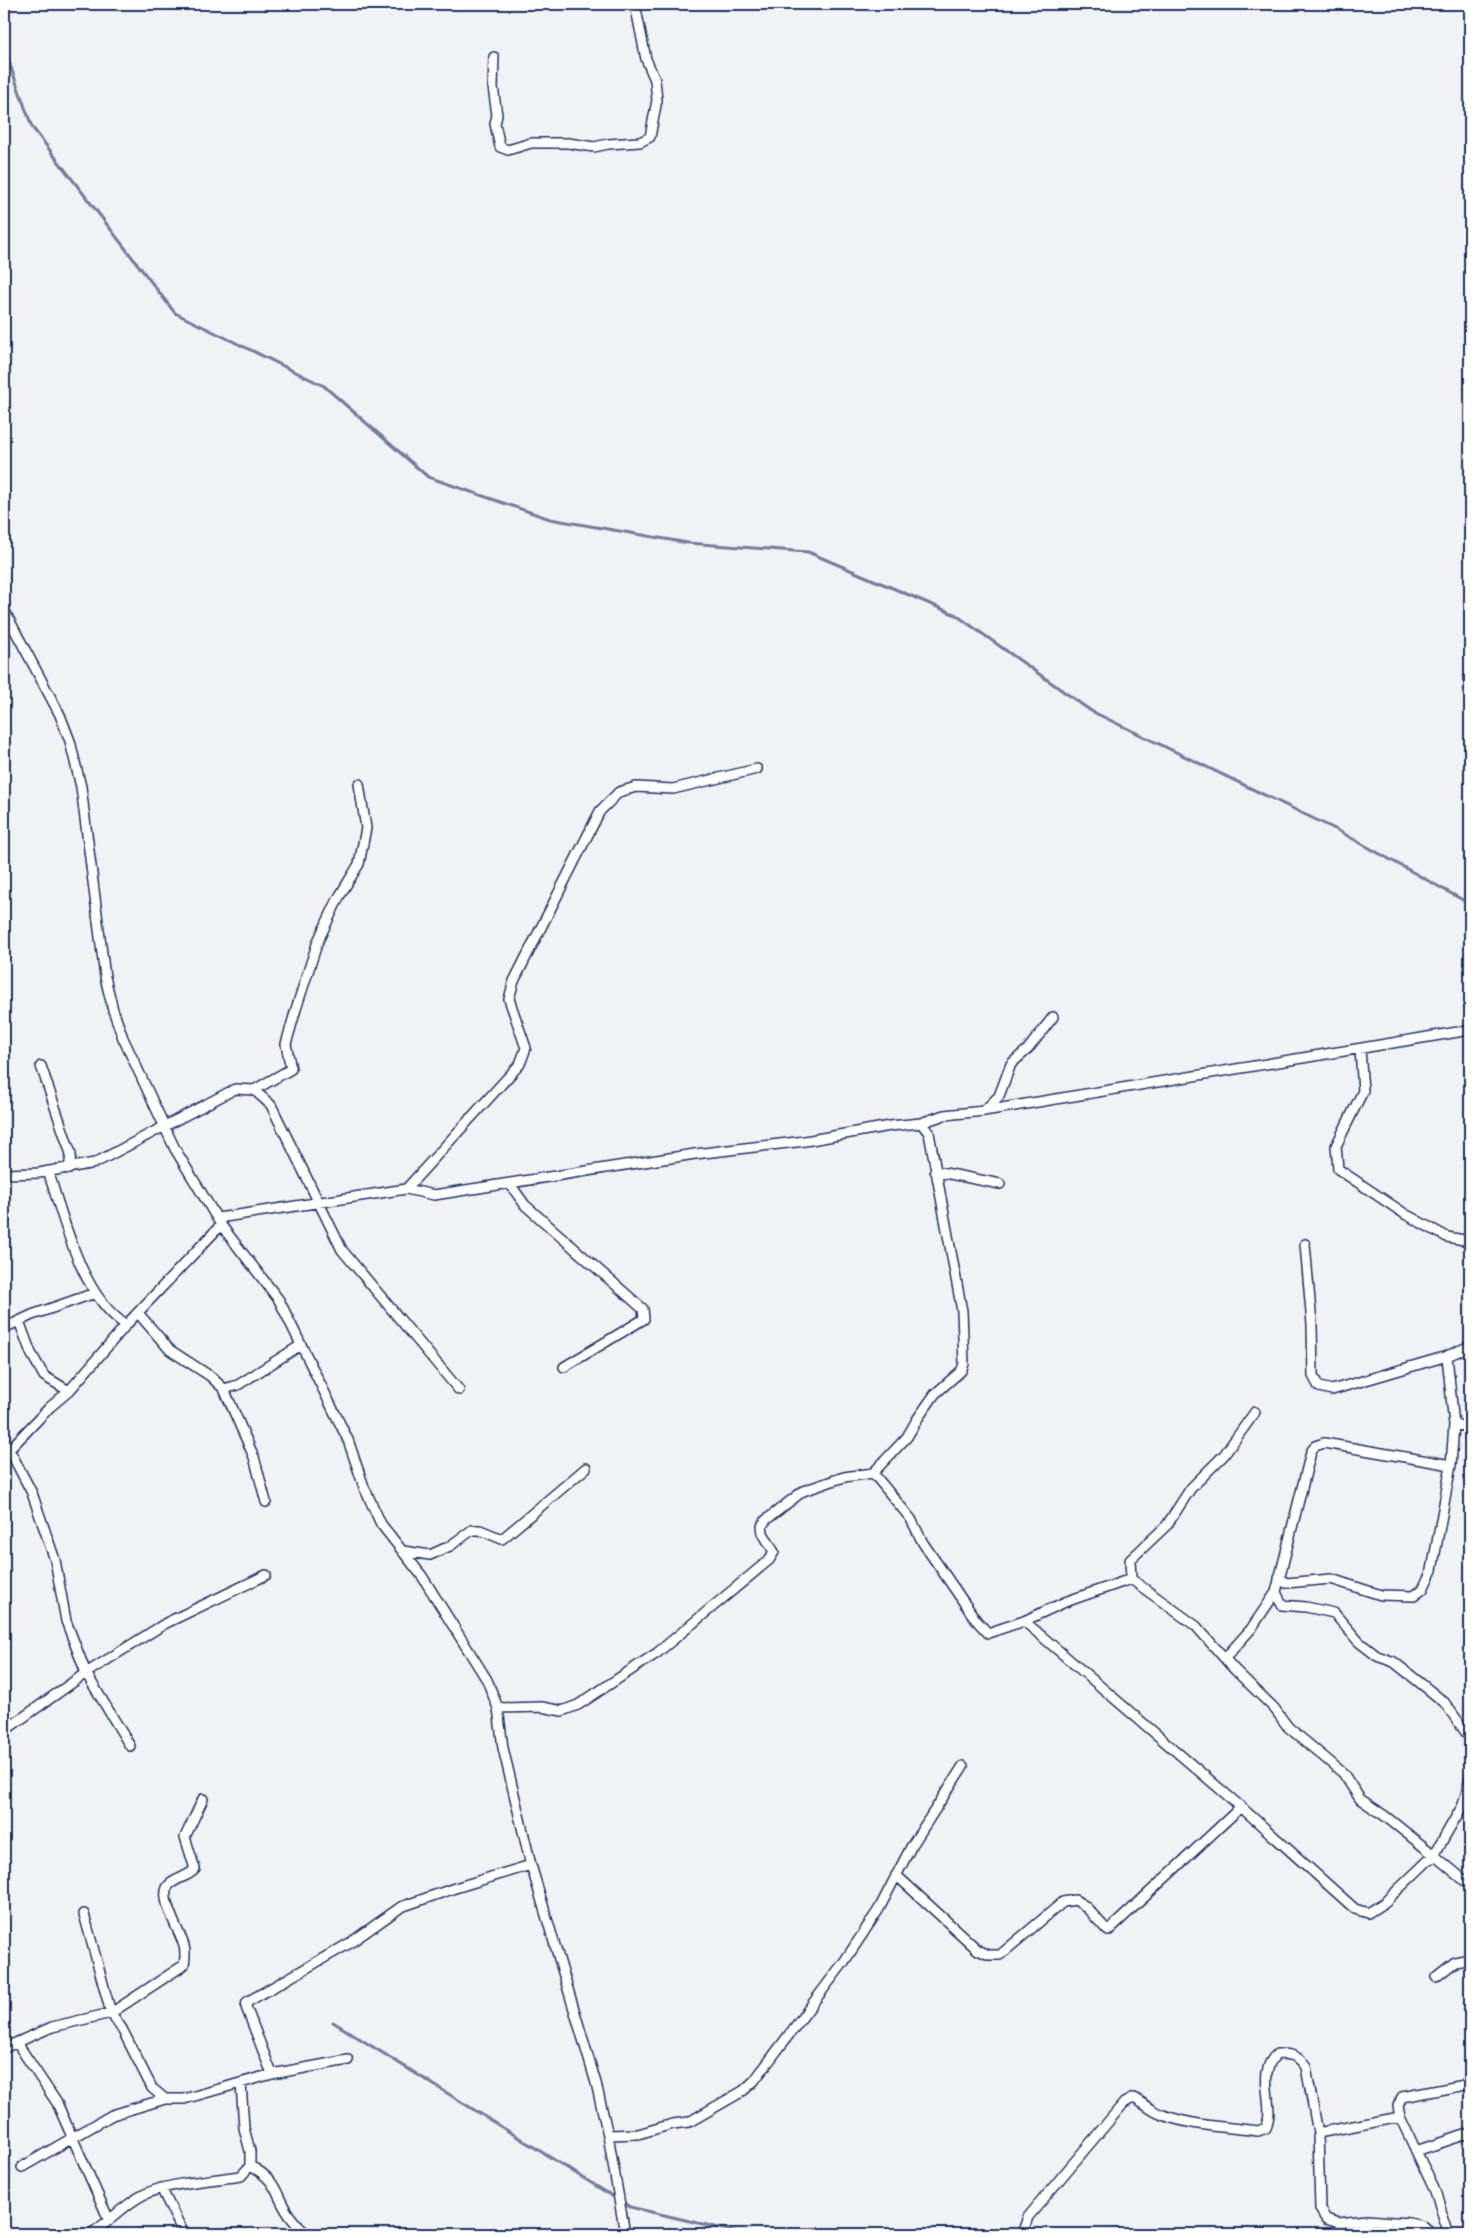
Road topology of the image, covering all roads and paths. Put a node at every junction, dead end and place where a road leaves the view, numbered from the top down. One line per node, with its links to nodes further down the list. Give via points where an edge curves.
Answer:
1 (635, 4): 2 (street, via 646,59 655,80 657,100 650,137 640,142 594,147 568,143 530,144 508,150 500,147 495,124)
2 (494, 58)
3 (4, 610): 13 (street, via 60,715 70,741 81,787 100,942 113,1010)
4 (757, 769): 20 (street, via 673,789 636,787 619,792 600,811 514,981 509,999 526,1048 520,1064)
5 (359, 784): 10 (street, via 366,828 359,864 338,897 318,941 286,1044 291,1069)
6 (1053, 1017): 11 (street, via 1028,1049 1011,1064 999,1096)
7 (1470, 1030): 8 (street)
8 (1360, 1049): 11 (street); 23 (street, via 1363,1091 1336,1146 1338,1169 1446,1237)
9 (41, 1066): 14 (street, via 71,1154)
10 (254, 1090): 13 (street, via 235,1089); 21 (street, via 271,1105)
11 (984, 1111): 12 (street, via 944,1115)
12 (921, 1123): 16 (street, via 929,1133); 18 (street, via 695,1154)
13 (164, 1126): 14 (street, via 95,1163); 22 (street)
14 (69, 1169): 15 (street)
15 (48, 1171): 17 (street); 25 (street, via 78,1261)
16 (935, 1171): 19 (street); 43 (street, via 962,1311 964,1364 961,1371 935,1394 907,1437)
17 (4, 1174)
18 (510, 1184): 20 (street, via 434,1195); 33 (street, via 525,1205 643,1309 644,1319)
19 (1000, 1184)
20 (406, 1189): 21 (street)
21 (320, 1202): 22 (street); 35 (street, via 342,1250)
22 (220, 1222): 26 (street); 30 (street, via 279,1300)
23 (1470, 1241)
24 (1305, 1244): 32 (street, via 1313,1376 1320,1387 1332,1390)
25 (95, 1294): 27 (street); 28 (street)
26 (138, 1313): 28 (street); 34 (street, via 170,1350)
27 (20, 1321): 29 (street); 36 (street, via 31,1353 44,1376)
28 (126, 1325): 36 (street)
29 (4, 1328)
30 (301, 1344): 34 (street, via 238,1385); 45 (street, via 348,1440 381,1524)
31 (1470, 1346): 32 (street)
32 (1447, 1356): 38 (street)
33 (564, 1367)
34 (224, 1388): 44 (street, via 254,1457)
35 (459, 1390)
36 (69, 1391): 40 (street)
37 (1255, 1412): 48 (street, via 1224,1455 1191,1488 1167,1525 1130,1560)
38 (1454, 1425): 39 (street); 41 (street)
39 (1470, 1426)
40 (7, 1452): 52 (street, via 32,1493 54,1560 66,1621)
41 (1451, 1465): 47 (street, via 1324,1443 1315,1446); 47 (street, via 1432,1570 1423,1590 1414,1596 1380,1596 1331,1579 1286,1583)
42 (586, 1468): 45 (street, via 502,1539 472,1530 430,1555)
43 (873, 1473): 50 (street, via 911,1519 923,1543 988,1634); 53 (street, via 844,1477 803,1491 773,1514 762,1526 774,1552 769,1560 657,1653 578,1705 562,1710)
44 (266, 1502)
45 (403, 1551): 53 (street, via 488,1680)
46 (266, 1575): 52 (street, via 166,1623)
47 (1279, 1578): 49 (street)
48 (1131, 1579): 50 (street, via 1065,1602); 51 (street, via 1196,1626)
49 (1276, 1592): 51 (street, via 1251,1629); 55 (street, via 1282,1605 1334,1613 1359,1642 1377,1656 1394,1662 1444,1702)
50 (1024, 1621): 60 (street)
51 (1224, 1658): 61 (street, via 1274,1708 1288,1727 1343,1773 1360,1799)
52 (86, 1674): 54 (street); 56 (street)
53 (498, 1708): 62 (street, via 503,1748)
54 (4, 1731)
55 (1470, 1738)
56 (130, 1746)
57 (963, 1766): 63 (street)
58 (1470, 1779): 61 (street, via 1463,1805)
59 (203, 1799): 71 (street, via 186,1837 195,1869 165,1891 184,1945 184,1965)
60 (1241, 1807): 61 (street, via 1341,1897 1356,1909 1368,1913 1385,1902); 63 (street, via 1108,1931 1085,1906 1075,1900 1063,1902 1000,1955 978,1950)
61 (1434, 1855): 65 (street)
62 (532, 1866): 67 (street); 75 (street, via 402,1907 350,1943 247,2002 246,2007); 82 (street, via 596,2083)
63 (896, 1875): 82 (street, via 879,1909 844,1962 743,2091 689,2122 638,2134)
64 (1470, 1875): 65 (street)
65 (1460, 1877): 66 (street)
66 (1470, 1885)
67 (461, 1890)
68 (84, 1914): 71 (street)
69 (1470, 1959): 70 (street, via 1454,1962)
70 (1436, 1977)
71 (112, 2013): 72 (street, via 52,2027); 78 (street, via 152,2088)
72 (17, 2043): 73 (street); 83 (street, via 56,2103)
73 (4, 2048)
74 (348, 2060): 75 (street)
75 (272, 2074): 76 (street)
76 (240, 2083): 78 (street, via 184,2099); 85 (street)
77 (1470, 2084): 79 (street, via 1402,2097 1398,2106)
78 (164, 2099): 83 (street, via 112,2115)
79 (1400, 2117): 80 (street); 84 (street)
80 (1318, 2133): 89 (street, via 1320,2209 1326,2219 1339,2223 1366,2220); 94 (street, via 1306,2068 1300,2058 1291,2054 1277,2054 1269,2060 1266,2071 1270,2120 1266,2128 1258,2131 1179,2121 1133,2098 1124,2103 1047,2194 1028,2218)
81 (1470, 2133): 84 (street)
82 (608, 2135): 93 (street)
83 (71, 2138): 86 (street); 88 (street)
84 (1416, 2151): 97 (street, via 1435,2191)
85 (250, 2166): 87 (street, via 241,2176); 92 (street, via 273,2182 292,2220)
86 (22, 2167)
87 (161, 2188): 88 (street, via 135,2200); 91 (street)
88 (109, 2220): 90 (street)
89 (1401, 2223): 95 (street); 96 (street, via 1422,2226)
90 (90, 2234)
91 (184, 2234)
92 (307, 2234)
93 (625, 2234)
94 (1022, 2234)
95 (1388, 2234)
96 (1432, 2234)
97 (1449, 2234)

